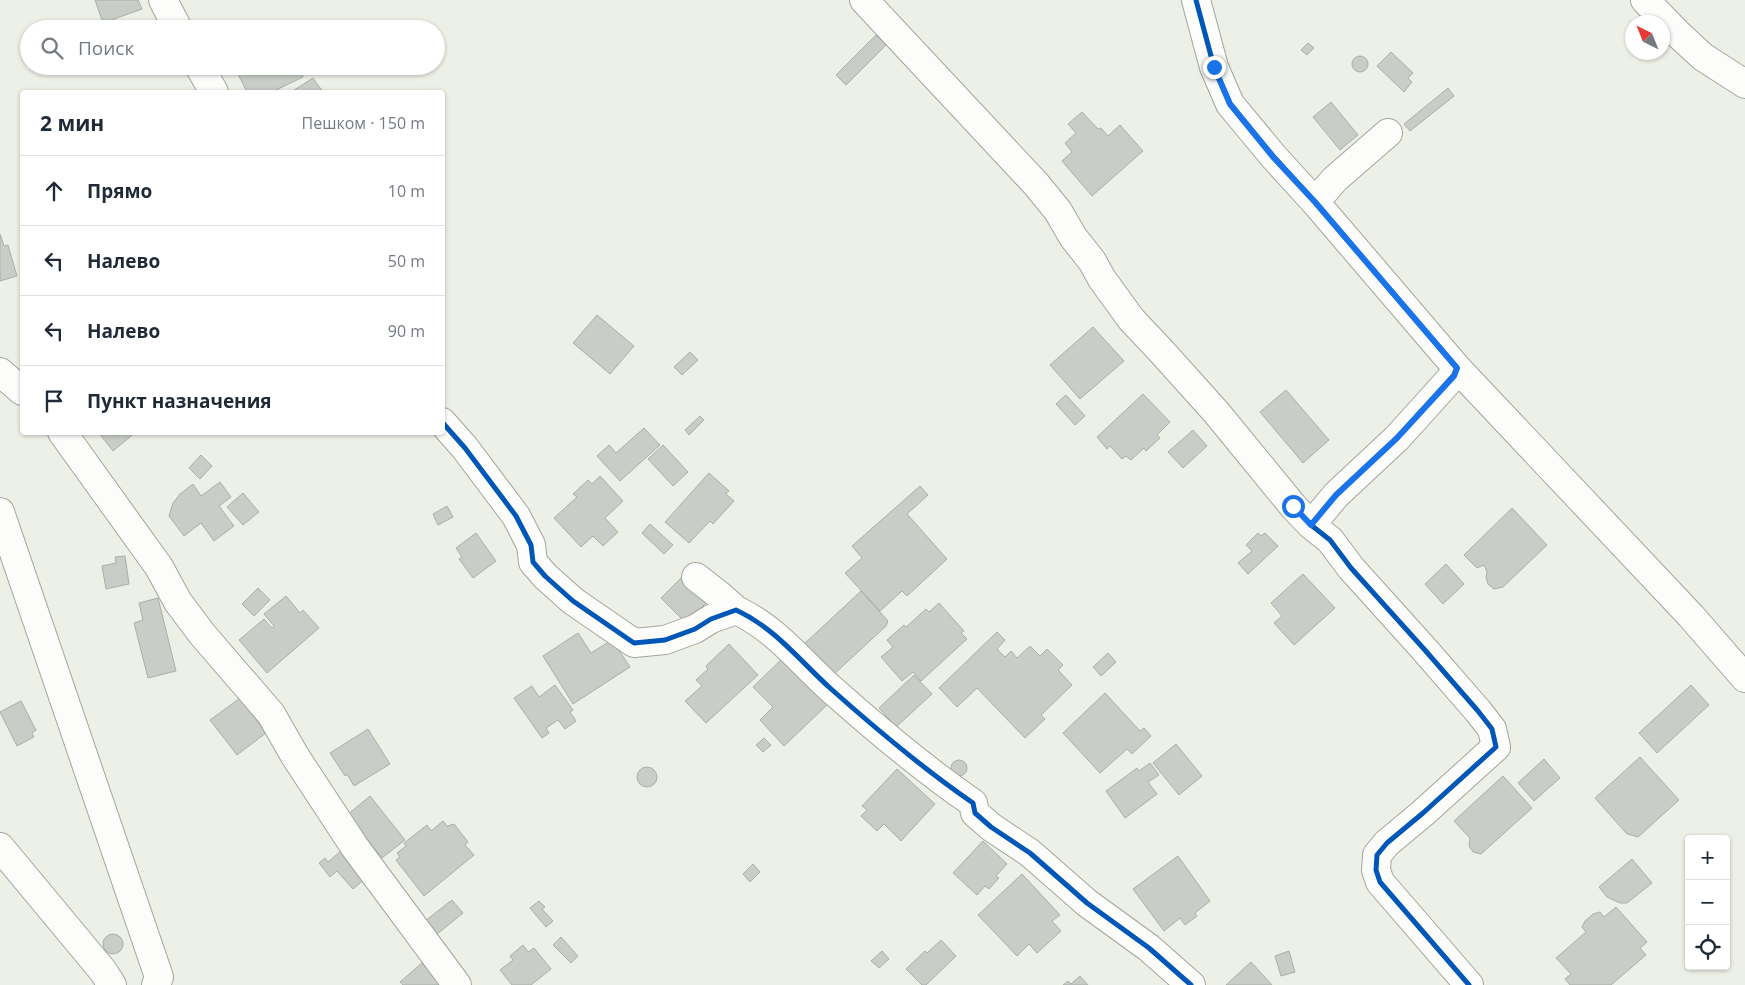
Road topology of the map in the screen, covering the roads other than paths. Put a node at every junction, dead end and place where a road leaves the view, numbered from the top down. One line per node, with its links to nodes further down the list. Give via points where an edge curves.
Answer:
1 (163, 0): 5 (street)
2 (864, 0): 17 (street, via 1036,184 1131,319)
3 (1196, 0): 10 (street, via 1214,67 1230,104)
4 (1645, 0): 7 (street, via 1703,57)
5 (173, 20)
6 (205, 75): 8 (street)
7 (1745, 84)
8 (213, 90)
9 (1388, 133): 10 (street, via 1335,179)
10 (1315, 202): 11 (street)
11 (1457, 368): 17 (street, via 1454,376 1397,438 1336,495); 20 (street, via 1691,616)
12 (0, 372): 13 (street)
13 (20, 389)
14 (445, 425): 19 (street, via 516,516 531,545 532,562 573,601 634,643 665,640)
15 (64, 435): 24 (street, via 159,566 202,634 271,714 354,846)
16 (0, 512): 23 (street, via 159,977)
17 (1311, 525): 26 (street, via 1330,540 1492,729 1496,746 1377,855 1376,870 1380,882)
18 (696, 577): 19 (street)
19 (736, 610): 25 (street, via 755,619 779,638 880,733 973,804 975,814 1030,853 1086,903 1148,948)
20 (1745, 678)
21 (0, 847): 22 (street)
22 (112, 985)
23 (156, 985)
24 (457, 985)
25 (1191, 985)
26 (1469, 985)

